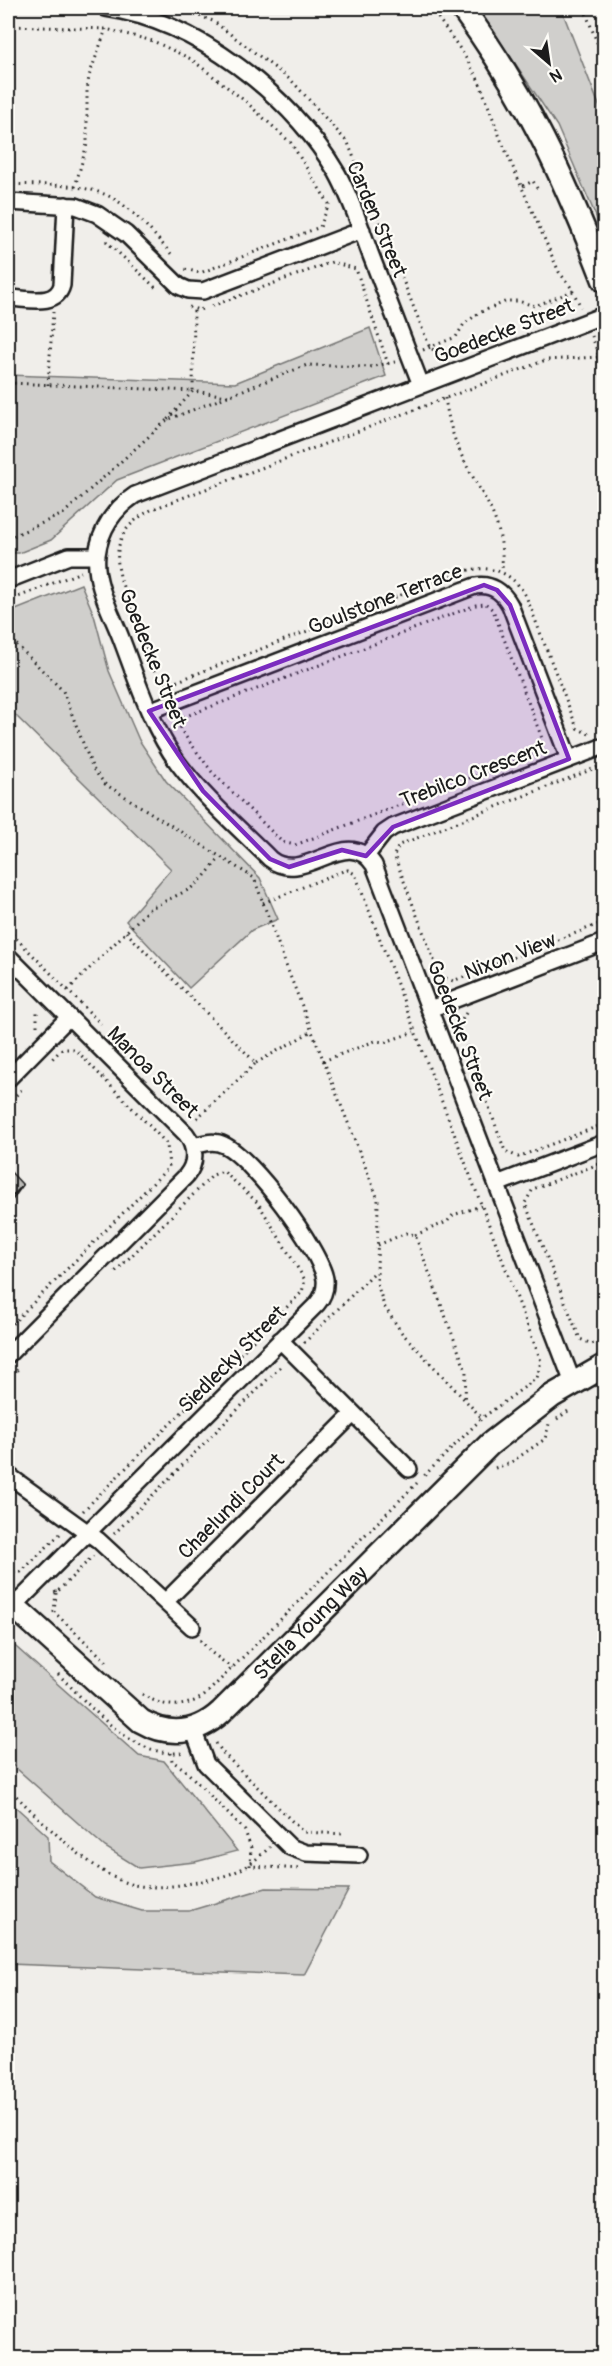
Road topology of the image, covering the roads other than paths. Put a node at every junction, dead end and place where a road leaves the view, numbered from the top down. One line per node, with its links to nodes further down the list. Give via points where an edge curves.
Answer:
1 (106, 8): 5 (street, Carden Street, via 174,28 251,76 319,146 342,183)
2 (462, 8): 6 (street, via 501,63 539,128)
3 (8, 202): 4 (street)
4 (66, 205): 5 (street, via 87,209 107,219 175,282 193,291 203,291); 7 (street, via 60,291 46,300)
5 (362, 230): 9 (street, Carden Street)
6 (604, 280)
7 (8, 298)
8 (604, 315): 9 (street, Goedecke Street)
9 (421, 385): 10 (street, Goedecke Street, via 135,495 112,516 102,534)
10 (97, 561): 11 (street, via 69,556); 12 (street, Goedecke Street, via 102,588)
11 (8, 580)
12 (149, 711): 14 (street, Goulstone Terrace, via 484,585 497,590 510,605); 15 (street, Goedecke Street, via 167,746 190,777 274,862 298,867 346,850)
13 (604, 746): 14 (street, Trebilco Crescent)
14 (569, 759): 15 (street, Trebilco Crescent, via 393,827)
15 (366, 856): 18 (street, Goedecke Street, via 376,869)
16 (604, 942): 18 (street, Nixon View)
17 (8, 956): 19 (street, Manoa Street)
18 (430, 1009): 23 (street, Goedecke Street)
19 (69, 1017): 20 (street); 22 (street, Manoa Street, via 183,1131)
20 (8, 1078)
21 (604, 1143): 23 (street)
22 (193, 1146): 24 (street, Siedlecky Street, via 216,1142 234,1151 284,1204 321,1268 325,1283 322,1297); 25 (street, Manoa Street, via 194,1161 189,1173)
23 (497, 1184): 27 (street, Goedecke Street)
24 (280, 1340): 28 (street); 31 (street, Siedlecky Street)
25 (8, 1355)
26 (604, 1366): 27 (street, Stella Young Way)
27 (573, 1383): 35 (street, Stella Young Way, via 490,1444 221,1712)
28 (353, 1414): 29 (street); 32 (street, Chaelundi Court)
29 (409, 1469)
30 (8, 1475): 31 (street)
31 (89, 1532): 32 (street); 33 (street, Siedlecky Street)
32 (165, 1602): 34 (street)
33 (11, 1604): 35 (street, Stella Young Way, via 141,1721 167,1732)
34 (192, 1627)
35 (193, 1729): 36 (street, via 206,1764 290,1847 302,1852)
36 (359, 1855)

